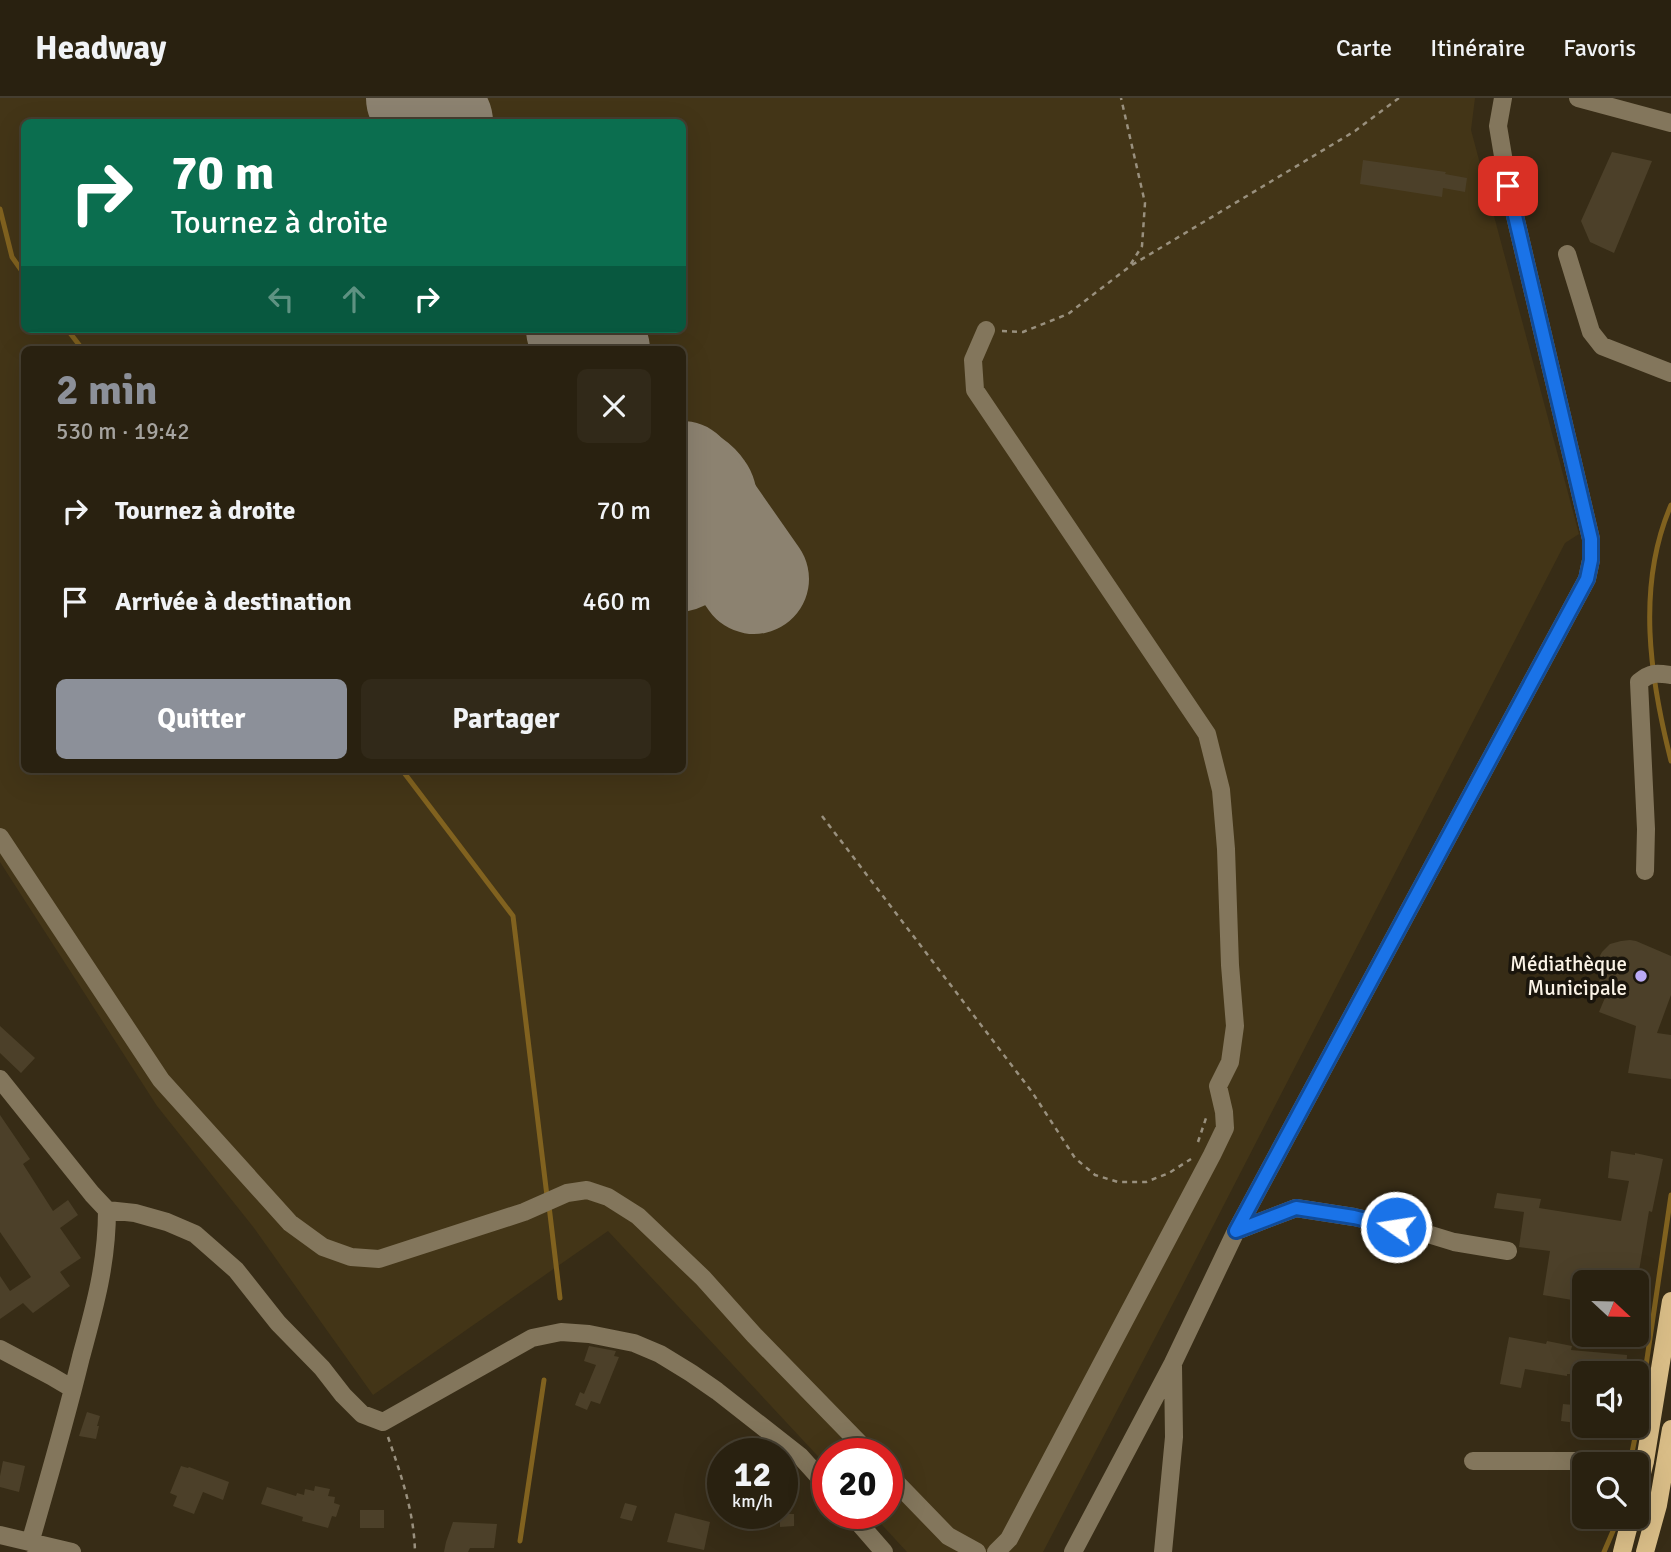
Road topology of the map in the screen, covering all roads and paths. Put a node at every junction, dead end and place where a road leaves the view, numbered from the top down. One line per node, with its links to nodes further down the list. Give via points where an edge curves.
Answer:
1 (1121, 98): 7 (path, via 1145,203 1142,246)
2 (1399, 98): 7 (path, via 1355,131)
3 (1503, 98): 17 (street, via 1499,126 1504,163 1591,539 1587,579)
4 (1578, 98): 5 (street)
5 (1671, 122)
6 (1567, 254): 9 (street, via 1591,332 1602,346)
7 (1129, 267): 8 (path, via 1068,314 1023,332)
8 (986, 330): 39 (street, via 973,360 975,390 1207,734 1221,790 1235,1026 1230,1062 1218,1086 1225,1128 1009,1539)
9 (1671, 373)
10 (1659, 674): 13 (street, via 1639,682)
11 (822, 816): 15 (path, via 1032,1092 1075,1158 1095,1175 1118,1182 1146,1182)
12 (0, 837): 25 (street, via 161,1080 290,1223 323,1247 379,1259 524,1212 567,1193 587,1190 608,1197 638,1216 703,1278)
13 (1645, 871)
14 (0, 1079): 16 (street)
15 (1196, 1155)
16 (107, 1210): 22 (street, via 101,1281); 23 (street, via 135,1213 195,1234 236,1270 362,1414)
17 (1236, 1231): 18 (street, via 1296,1208); 21 (street)
18 (1508, 1251)
19 (1671, 1301): 26 (main road)
20 (0, 1349): 22 (street)
21 (1172, 1363): 40 (street); 41 (street, via 1174,1437)
22 (73, 1389): 34 (street)
23 (383, 1422): 29 (street, via 533,1338 561,1332 589,1334 634,1343 660,1354 727,1398); 36 (path, via 407,1489)
24 (1671, 1429): 43 (main road)
25 (854, 1438)
26 (1646, 1452)
27 (1473, 1461): 28 (street)
28 (1572, 1461)
29 (812, 1469)
30 (903, 1490): 38 (street, via 948,1536)
31 (864, 1529): 37 (street)
32 (1629, 1529): 42 (main road)
33 (0, 1535): 34 (street)
34 (30, 1542): 35 (street)
35 (72, 1552)
36 (415, 1552)
37 (884, 1552)
38 (977, 1552)
39 (996, 1552)
40 (1073, 1552)
41 (1163, 1552)
42 (1622, 1552)
43 (1645, 1552)

